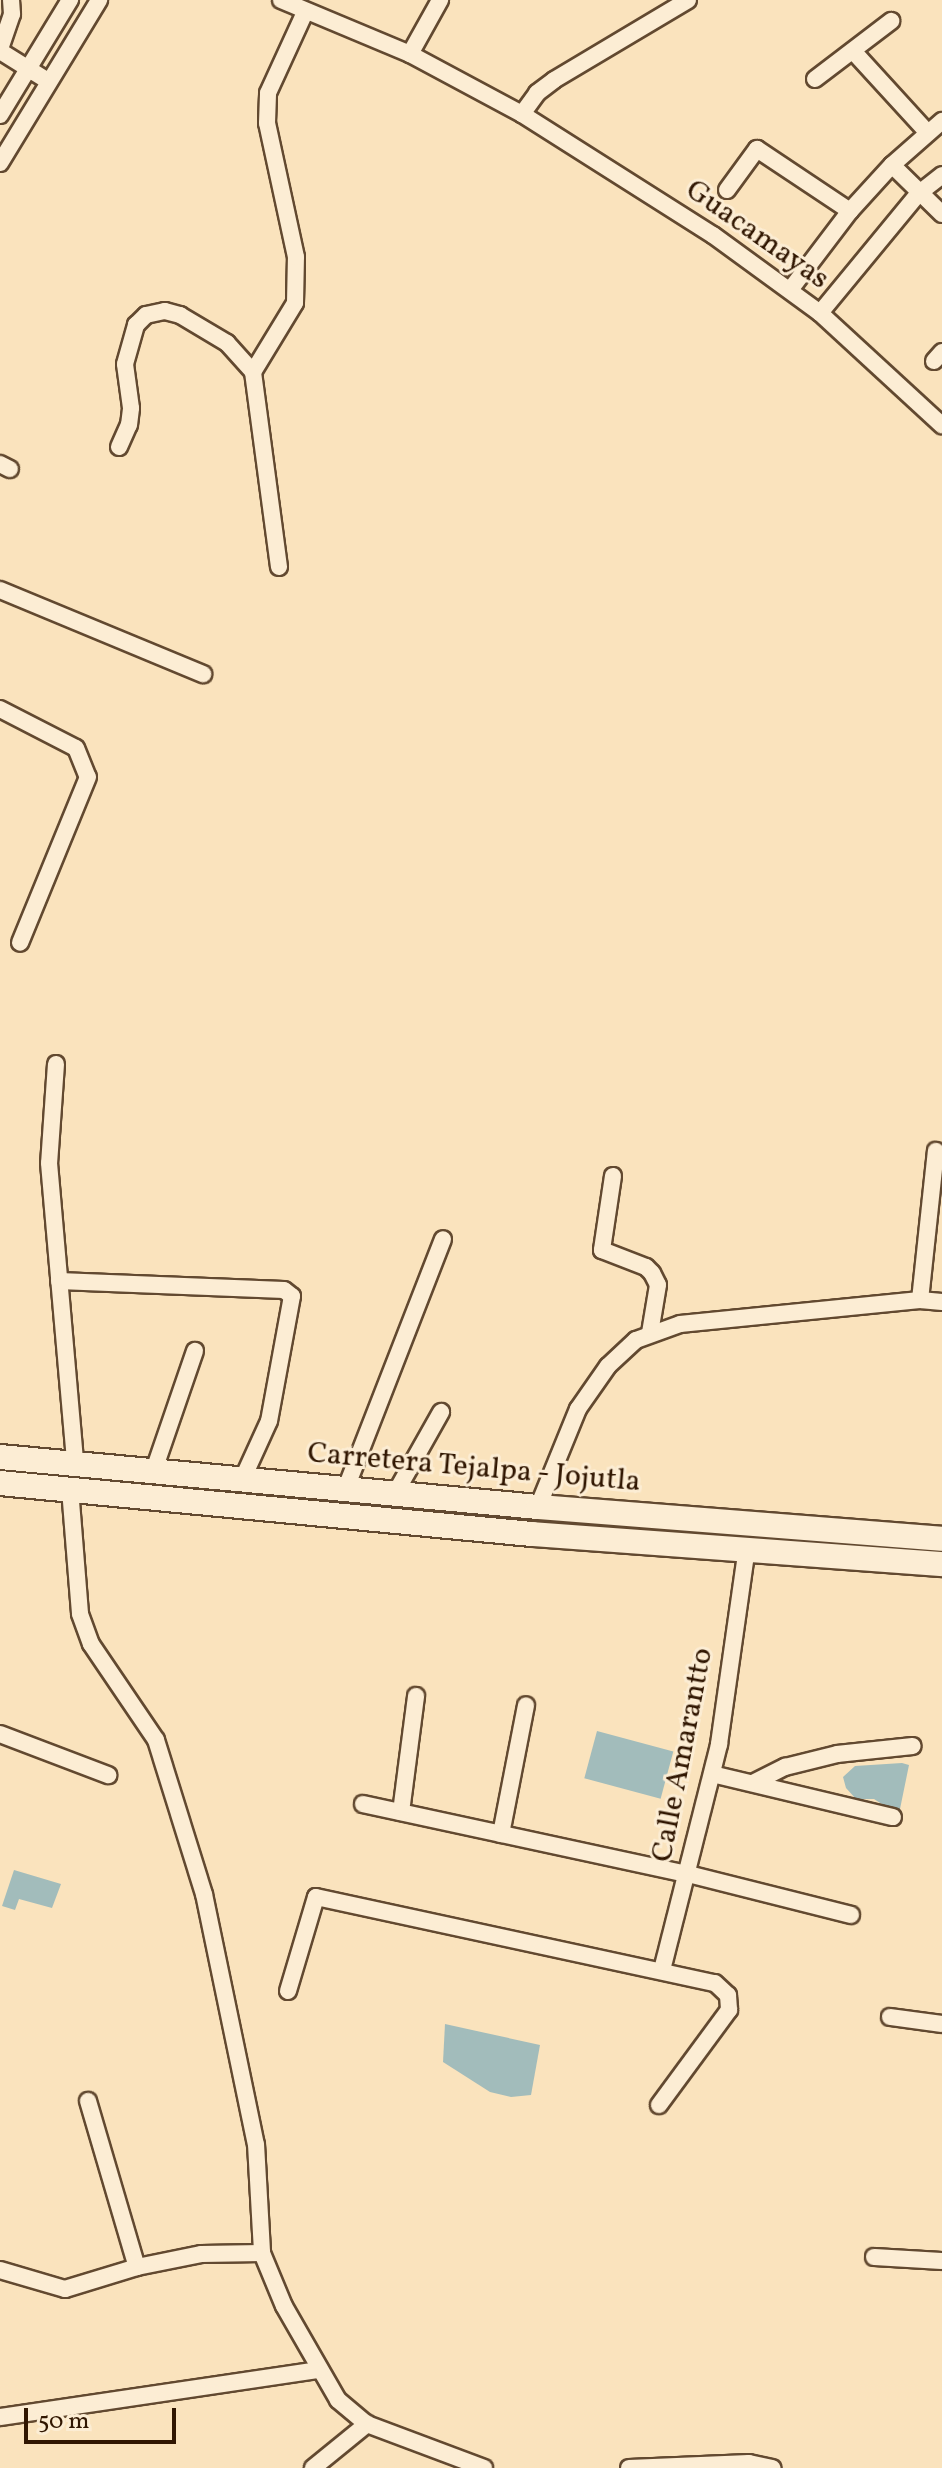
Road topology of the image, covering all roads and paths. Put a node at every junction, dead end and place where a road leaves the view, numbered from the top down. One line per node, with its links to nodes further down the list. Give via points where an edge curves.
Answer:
1 (11, 0): 9 (street)
2 (70, 0): 12 (street)
3 (99, 0): 14 (street)
4 (281, 0): 7 (street, Guacamayas)
5 (440, 0): 11 (street)
6 (688, 0): 15 (street, via 554,80)
7 (305, 12): 11 (street, Guacamayas); 28 (street, via 268,93 267,123 298,280 295,303)
8 (891, 21): 10 (street)
9 (0, 50): 12 (street)
10 (853, 51): 13 (street); 18 (street)
11 (410, 54): 15 (street, Guacamayas)
12 (28, 68): 14 (street); 16 (street)
13 (815, 79)
14 (48, 81): 19 (street)
15 (522, 114): 26 (street, Guacamayas)
16 (0, 115)
17 (942, 121): 18 (street)
18 (927, 132): 20 (street)
19 (0, 163)
20 (892, 165): 23 (street); 24 (street)
21 (942, 175): 23 (street)
22 (727, 190): 24 (street, via 757,149)
23 (918, 194): 25 (street); 27 (street)
24 (850, 211): 26 (street)
25 (942, 214)
26 (790, 290): 27 (street, Guacamayas)
27 (820, 313): 29 (street, Guacamayas)
28 (253, 372): 30 (street, via 227,343 180,315 146,315 136,325 125,364 131,408); 31 (street)
29 (942, 425)
30 (119, 447)
31 (279, 567)
32 (0, 590): 33 (street)
33 (203, 674)
34 (0, 709): 35 (street, via 76,748 88,777)
35 (20, 943)
36 (56, 1064): 40 (street, via 49,1163)
37 (936, 1151): 41 (street)
38 (613, 1176): 43 (street, via 601,1244 607,1254 652,1273 658,1285)
39 (443, 1239): 51 (street)
40 (59, 1281): 47 (street); 49 (street, via 284,1290 292,1296 269,1421)
41 (920, 1300): 42 (street); 43 (street, via 680,1324)
42 (942, 1302)
43 (650, 1333): 54 (street, via 608,1366 578,1409)
44 (195, 1351): 48 (street)
45 (441, 1412): 53 (street)
46 (0, 1457): 47 (main road, Carretera Tejalpa - Jojutla)
47 (75, 1463): 48 (main road, Carretera Tejalpa - Jojutla)
48 (154, 1470): 49 (main road, Carretera Tejalpa - Jojutla)
49 (243, 1478): 51 (main road, Carretera Tejalpa - Jojutla)
50 (0, 1483): 52 (main road, Carretera Tejalpa - Jojutla)
51 (346, 1488): 53 (main road, Carretera Tejalpa - Jojutla)
52 (70, 1489): 55 (main road, Carretera Tejalpa - Jojutla); 78 (street, via 80,1614 91,1644 156,1740 204,1894 256,2144)
53 (385, 1491): 54 (main road, Carretera Tejalpa - Jojutla); 55 (main road)
54 (538, 1507): 56 (main road, Carretera Tejalpa - Jojutla)
55 (371, 1518): 57 (main road, Carretera Tejalpa - Jojutla)
56 (942, 1539)
57 (747, 1547): 58 (main road, Carretera Tejalpa - Jojutla); 63 (street, Calle Amarantto)
58 (942, 1564)
59 (416, 1696): 67 (street)
60 (526, 1705): 69 (street)
61 (0, 1734): 64 (street)
62 (913, 1746): 65 (street, via 837,1754 785,1767)
63 (712, 1774): 65 (street); 70 (street, Calle Amarantto)
64 (108, 1775)
65 (755, 1782): 68 (street)
66 (363, 1804): 67 (street)
67 (401, 1812): 69 (street)
68 (893, 1817)
69 (501, 1834): 70 (street)
70 (688, 1874): 71 (street); 72 (street, Calle Amarantto)
71 (851, 1915)
72 (662, 1970): 73 (street, via 316,1897); 77 (street, via 715,1983 728,1995 729,2010)
73 (288, 1991)
74 (890, 2017): 75 (street)
75 (942, 2024)
76 (88, 2101): 81 (street)
77 (659, 2105)
78 (262, 2253): 81 (street, via 201,2254); 83 (street)
79 (874, 2257): 80 (street)
80 (942, 2261)
81 (137, 2267): 82 (street, via 65,2289)
82 (0, 2270)
83 (320, 2370): 84 (street); 85 (street, via 338,2400)
84 (0, 2417)
85 (367, 2424): 86 (street); 87 (street)
86 (313, 2468)
87 (484, 2468)
88 (629, 2468): 89 (street, via 749,2463)
89 (772, 2468)

